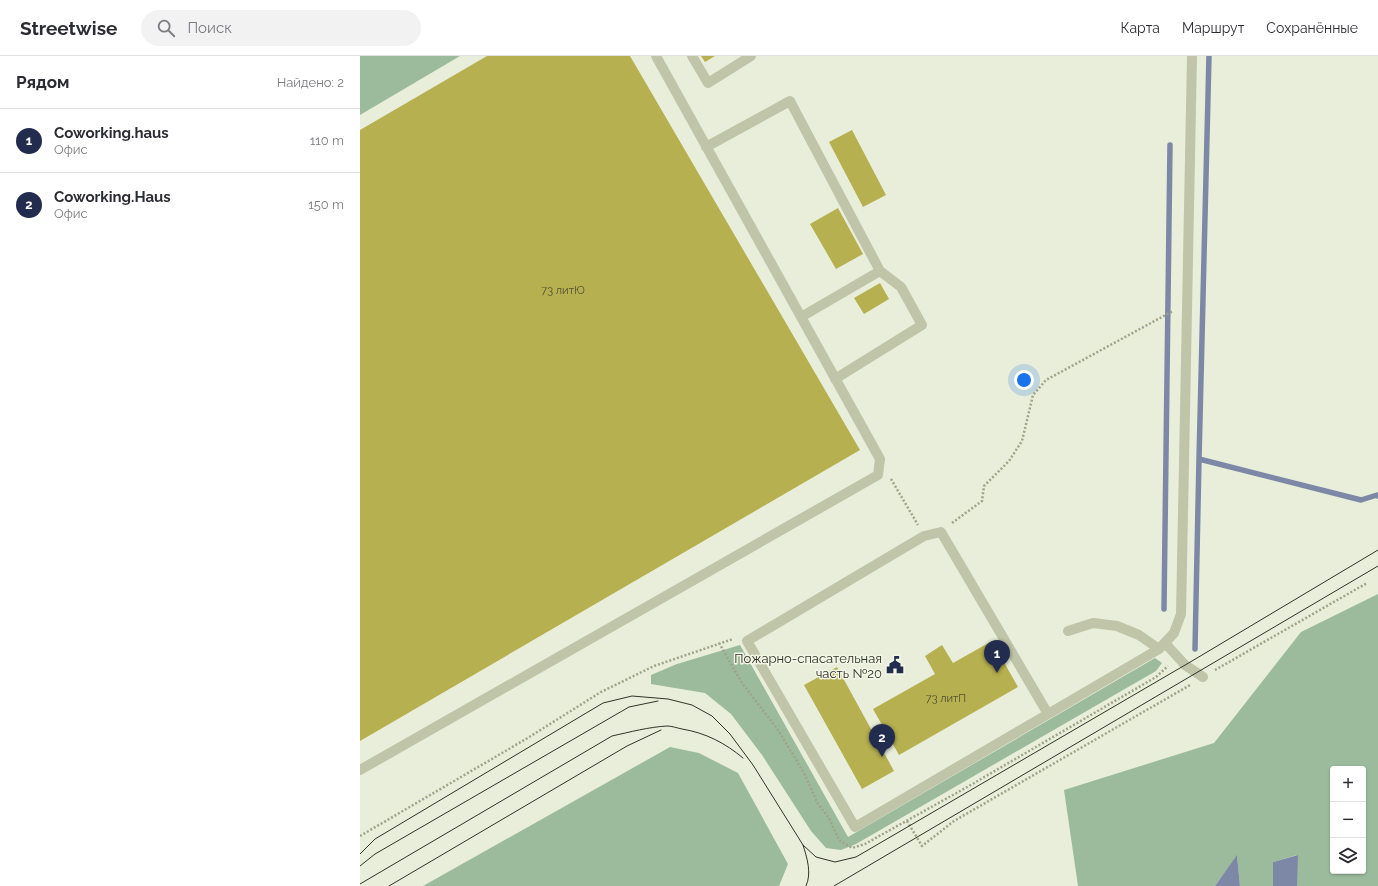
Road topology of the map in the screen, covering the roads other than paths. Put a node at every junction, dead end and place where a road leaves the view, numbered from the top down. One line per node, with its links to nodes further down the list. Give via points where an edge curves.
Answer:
1 (656, 56): 5 (lane)
2 (692, 56): 3 (lane, via 708,83)
3 (751, 56)
4 (1192, 56): 10 (lane, via 1182,614 1174,633)
5 (706, 147): 6 (lane, via 790,102); 7 (lane)
6 (880, 271): 7 (lane); 8 (lane, via 901,287 922,325)
7 (801, 317): 8 (lane)
8 (835, 379): 13 (lane, via 880,459 878,474)
9 (1068, 630): 10 (lane, via 1093,623 1117,626)
10 (1162, 646): 11 (lane); 12 (lane)
11 (1204, 677)
12 (1048, 714): 12 (lane, via 855,827 747,641 924,536 940,532)
13 (360, 770)

